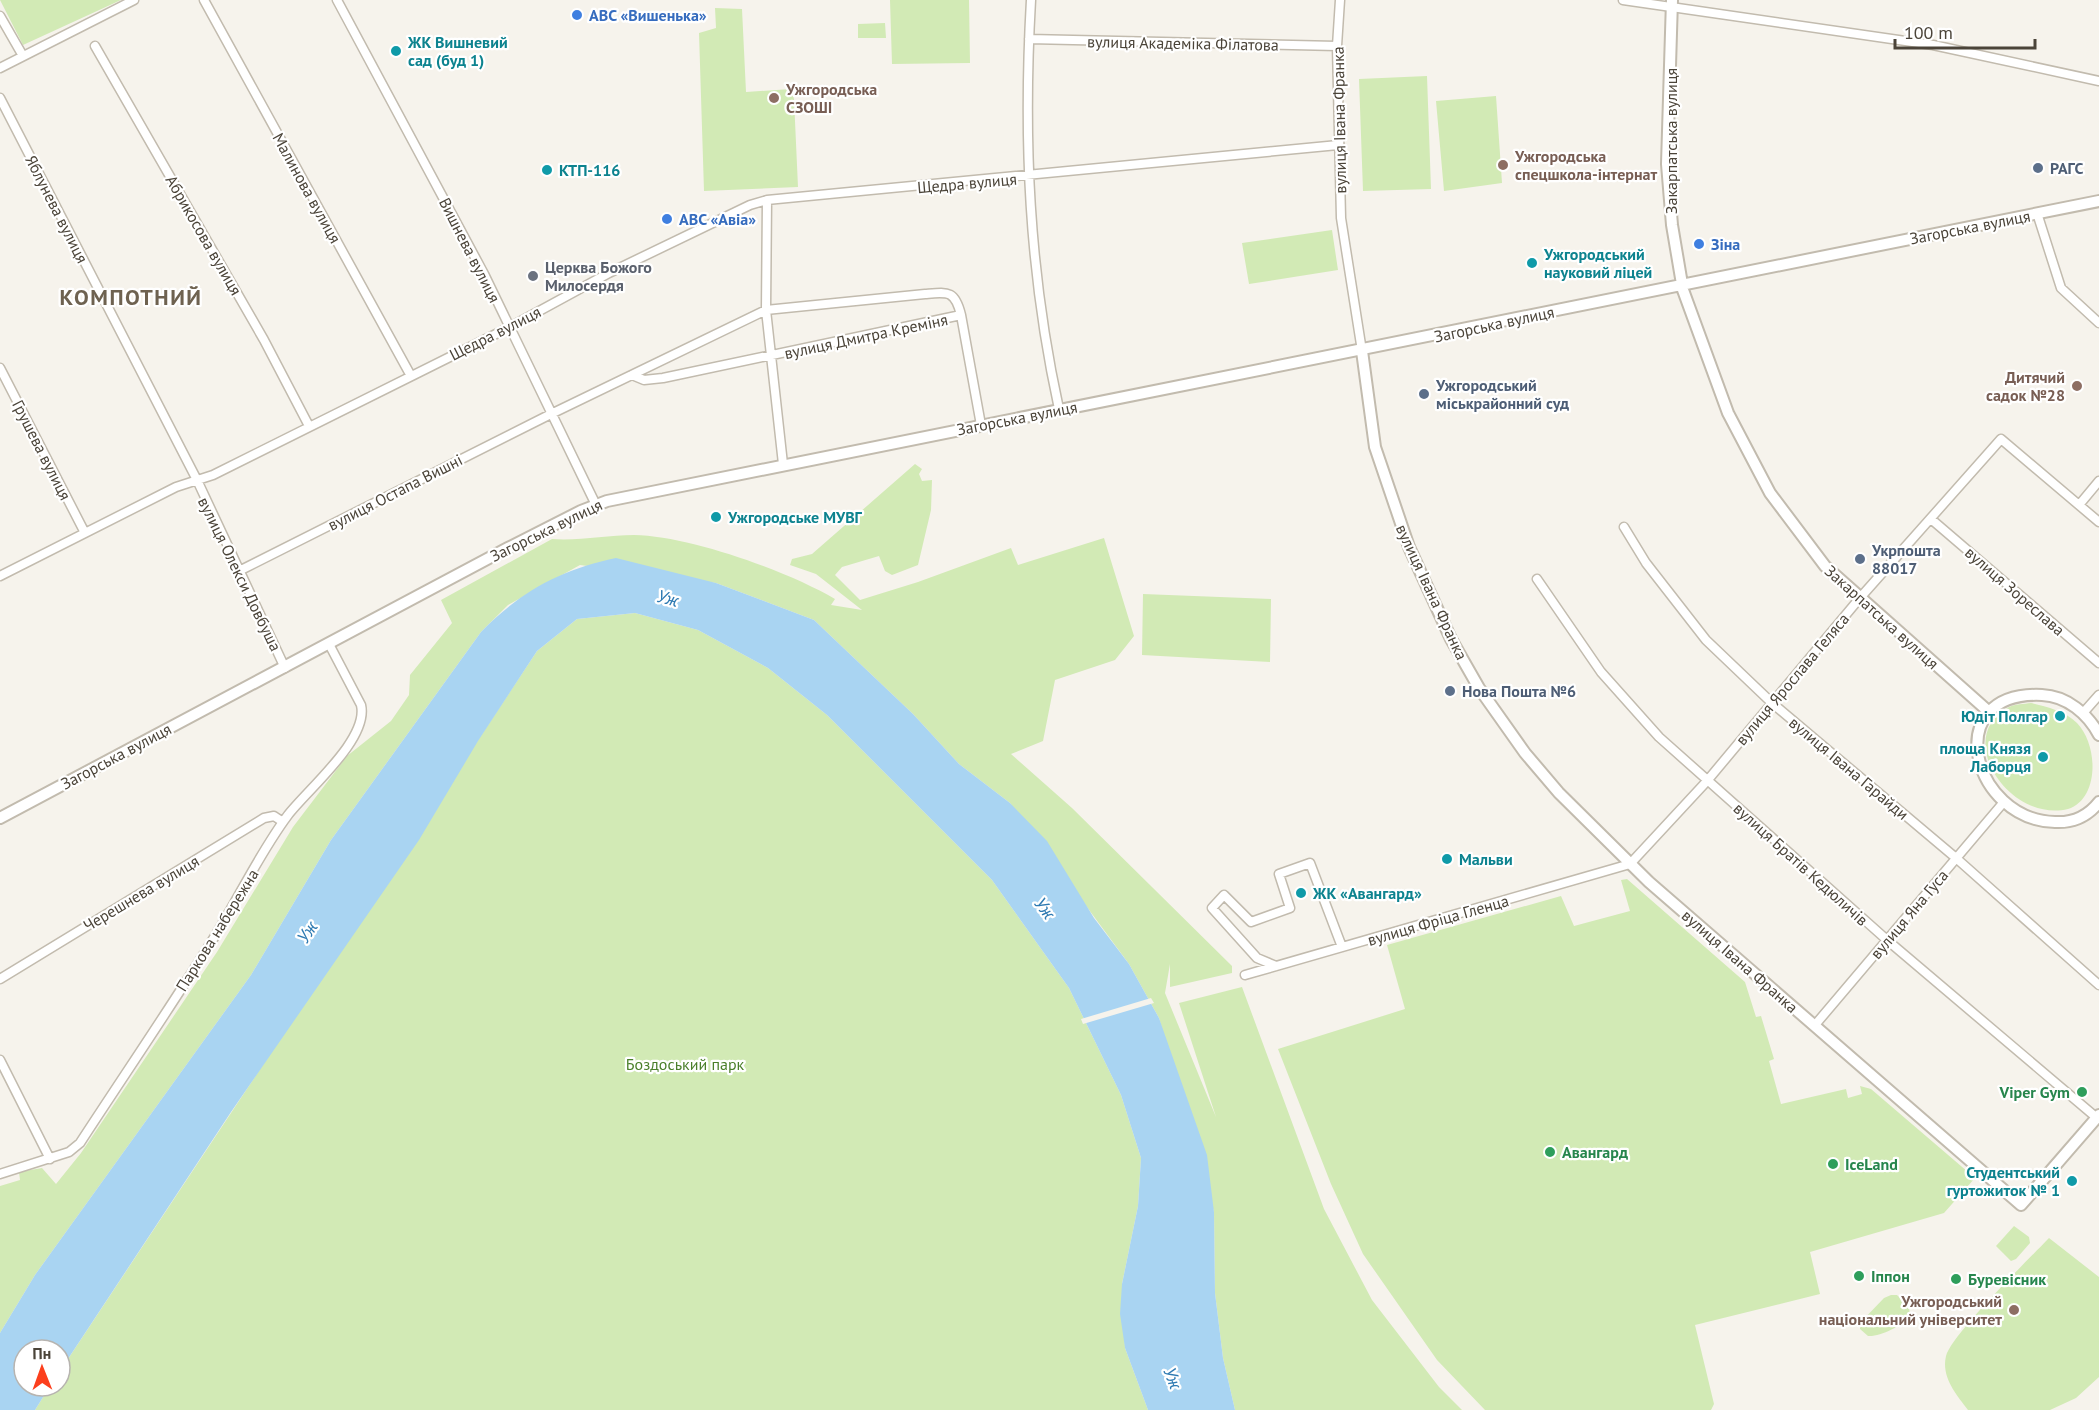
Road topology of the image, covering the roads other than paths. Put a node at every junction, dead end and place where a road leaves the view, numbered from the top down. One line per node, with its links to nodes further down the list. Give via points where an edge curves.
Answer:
1 (134, 0): 12 (street)
2 (204, 0): 30 (street, Малинова вулиця)
3 (337, 0): 25 (street, Вишнева вулиця, via 484,274)
4 (1031, 0): 9 (street)
5 (1340, 0): 11 (street, вулиця Івана Франка)
6 (1623, 0): 7 (street)
7 (1671, 4): 14 (street, via 1933,45); 21 (street, Закарпатська вулиця, via 1667,164)
8 (0, 16): 12 (street)
9 (1029, 39): 11 (street, вулиця Академіка Філатова); 17 (street)
10 (95, 46): 34 (street, Абрикосова вулиця)
11 (1337, 46): 16 (street, вулиця Івана Франка)
12 (23, 56): 13 (street)
13 (0, 68)
14 (2099, 81)
15 (0, 98): 36 (street, Яблунева вулиця)
16 (1338, 145): 17 (street, Щедра вулиця); 26 (street, вулиця Івана Франка, via 1341,218)
17 (1028, 177): 18 (street, Щедра вулиця); 31 (street, via 1038,298)
18 (767, 200): 22 (street); 25 (street, Щедра вулиця, via 691,233)
19 (2099, 201): 20 (street, Загорська вулиця)
20 (2037, 213): 21 (street, Загорська вулиця); 24 (street, via 2061,288)
21 (1682, 285): 26 (street, Загорська вулиця); 47 (street, Закарпатська вулиця, via 1708,364 1755,468 1802,538)
22 (766, 310): 23 (street, вулиця Дмитра Креміня, via 946,292 958,301); 27 (street); 29 (street, вулиця Остапа Вишні)
23 (961, 315): 27 (street, вулиця Дмитра Креміня); 33 (street, вулиця Дмитра Креміня)
24 (2099, 323)
25 (508, 328): 30 (street, Щедра вулиця); 32 (street, Вишнева вулиця)
26 (1362, 351): 31 (street, Загорська вулиця); 62 (street, вулиця Івана Франка, via 1370,416 1383,473 1409,547 1451,639 1479,688 1525,753)
27 (771, 356): 29 (street, вулиця Дмитра Креміня, via 663,378 644,380); 35 (street)
28 (0, 368): 43 (street, Грушева вулиця)
29 (633, 375): 32 (street, вулиця Остапа Вишні)
30 (411, 376): 34 (street, Щедра вулиця)
31 (1059, 409): 33 (street, Загорська вулиця)
32 (551, 414): 38 (street, Вишнева вулиця); 44 (street, вулиця Остапа Вишні)
33 (981, 425): 35 (street, Загорська вулиця)
34 (309, 426): 36 (street, Щедра вулиця)
35 (783, 464): 38 (street, Загорська вулиця)
36 (197, 480): 43 (street, Щедра вулиця); 44 (street, вулиця Олекси Довбуша)
37 (2099, 481): 39 (street)
38 (596, 505): 48 (street, Загорська вулиця)
39 (2079, 505): 40 (street, вулиця Ярослава Геляса, via 2001,438); 41 (street)
40 (1931, 519): 47 (street, вулиця Ярослава Геляса); 49 (street, вулиця Зореслава)
41 (2099, 522)
42 (1624, 527): 52 (street, вулиця Івана Гарайди, via 1646,563 1706,640)
43 (84, 533): 45 (street, Щедра вулиця)
44 (238, 571): 50 (street, вулиця Олекси Довбуша)
45 (0, 576)
46 (1537, 579): 56 (street, вулиця Братів Кедюличів, via 1612,685 1659,737)
47 (1859, 599): 52 (street, вулиця Ярослава Геляса); 53 (street, Закарпатська вулиця)
48 (329, 644): 50 (street, Загорська вулиця); 60 (street, Паркова набережна, via 361,705 362,722 346,748)
49 (2099, 663)
50 (285, 668): 59 (street, Загорська вулиця)
51 (2099, 695): 54 (street)
52 (1772, 703): 56 (street, вулиця Ярослава Геляса); 61 (street, вулиця Івана Гарайди)
53 (1988, 711): 54 (street, via 2002,700 2027,694 2046,695); 57 (street, via 1981,723 1976,752 1984,776)
54 (2084, 713): 55 (street)
55 (2099, 735)
56 (1707, 781): 62 (street, вулиця Ярослава Геляса); 63 (street, вулиця Братів Кедюличів)
57 (2003, 803): 58 (street, via 2041,822 2061,822 2089,814); 61 (street, вулиця Яна Гуса)
58 (2098, 805)
59 (0, 818)
60 (283, 822): 67 (street, Черешнева вулиця, via 274,816 264,818); 72 (street, Паркова набережна, via 211,944 80,1143)
61 (1956, 858): 63 (street, вулиця Яна Гуса); 68 (street, вулиця Івана Гарайди)
62 (1630, 864): 64 (street, вулиця Фріца Гленца); 69 (street, вулиця Івана Франка)
63 (1887, 940): 69 (street, вулиця Яна Гуса); 71 (street, вулиця Братів Кедюличів)
64 (1342, 947): 65 (street, вулиця Фріца Гленца); 65 (street, via 1310,863 1279,874 1290,908 1251,922 1224,896 1212,908 1257,958)
65 (1276, 966): 66 (street, вулиця Фріца Гленца)
66 (1245, 975)
67 (0, 979)
68 (2099, 985)
69 (1815, 1025): 71 (street, вулиця Івана Франка, via 2021,1205)
70 (0, 1060): 72 (street)
71 (2098, 1116)
72 (50, 1159): 73 (street, Паркова набережна)
73 (0, 1174)

